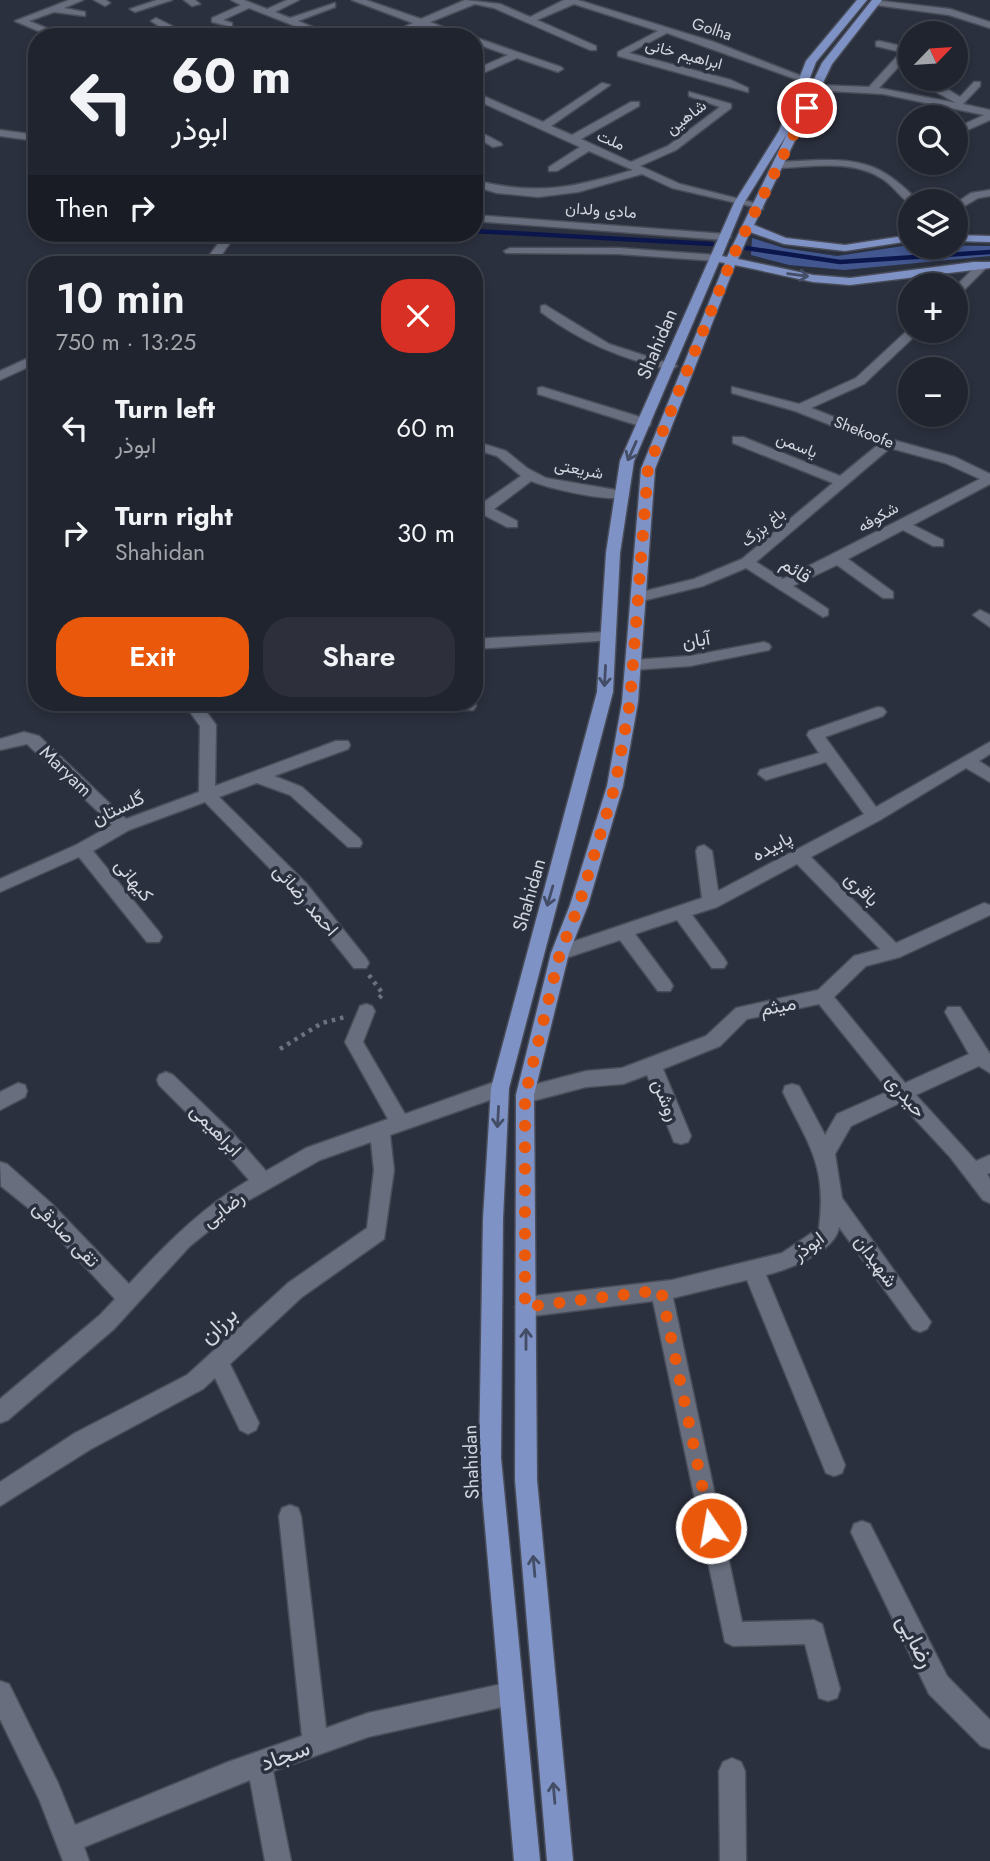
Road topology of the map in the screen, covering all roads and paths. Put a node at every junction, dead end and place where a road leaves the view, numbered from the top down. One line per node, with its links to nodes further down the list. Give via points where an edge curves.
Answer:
1 (78, 0): 11 (street)
2 (166, 0): 12 (street)
3 (236, 0): 9 (street)
4 (293, 0): 13 (street)
5 (357, 0): 18 (street)
6 (474, 0): 15 (street); 18 (street)
7 (570, 1): 15 (street); 28 (street, Golha)
8 (871, 1): 19 (street, via 950,12); 39 (main road, Shahidan)
9 (249, 5): 13 (street); 20 (street, via 215,20)
10 (332, 5): 17 (street)
11 (54, 9): 14 (street); 22 (street, via 20,21)
12 (135, 9)
13 (268, 12): 17 (street)
14 (82, 14)
15 (530, 20): 31 (street)
16 (156, 21): 23 (street, via 167,26)
17 (290, 21): 21 (street)
18 (420, 23): 26 (street); 27 (street)
19 (990, 24)
20 (229, 25)
21 (303, 26): 24 (street); 25 (street)
22 (38, 28)
23 (160, 28)
24 (298, 28)
25 (308, 28)
26 (408, 28)
27 (435, 28)
28 (664, 31): 33 (street, Golha); 42 (street, ابراهیم خانی, via 621,54)
29 (483, 43): 34 (street)
30 (879, 44): 32 (street)
31 (593, 48)
32 (898, 49)
33 (724, 50): 35 (street); 39 (street, Golha)
34 (516, 55): 37 (street); 38 (street)
35 (709, 60)
36 (898, 66): 43 (street)
37 (558, 69)
38 (483, 70)
39 (810, 83): 43 (street, Golha); 60 (main road, Shahidan); 68 (main road, Shahidan)
40 (977, 84): 49 (street)
41 (605, 85): 53 (street)
42 (744, 90)
43 (872, 90): 47 (street, Golha)
44 (944, 91): 49 (street)
45 (693, 94): 61 (street, شاهین, via 727,106 672,148)
46 (483, 99): 53 (street, ملت)
47 (937, 101): 49 (street, Golha); 50 (street)
48 (635, 104): 57 (street)
49 (965, 104): 51 (street)
50 (934, 105)
51 (990, 114): 52 (street)
52 (968, 126)
53 (543, 127): 57 (street, ملت)
54 (0, 133): 55 (street)
55 (28, 137)
56 (483, 137): 58 (street)
57 (572, 140): 59 (street, ملت)
58 (496, 145)
59 (587, 147): 61 (street, ملت); 62 (street)
60 (779, 165): 65 (street, via 835,163 873,169); 69 (main road, Shahidan)
61 (630, 166): 63 (street, ملت)
62 (553, 169)
63 (642, 171): 64 (street, via 579,190 505,194); 68 (street, ملت)
64 (483, 186)
65 (898, 189)
66 (990, 193): 67 (street)
67 (968, 200)
68 (739, 203): 69 (street, ملت); 72 (main road, Shahidan)
69 (759, 206): 71 (main road, Shahidan)
70 (483, 219): 72 (street, مادی ولدان)
71 (748, 228): 75 (main road, via 784,241 845,248); 77 (main road, Shahidan)
72 (725, 237): 77 (main road, Shahidan)
73 (968, 238): 74 (main road)
74 (990, 239)
75 (898, 240)
76 (510, 251): 77 (street, via 619,251)
77 (723, 259): 78 (main road, one-way to 78, via 770,271 866,282 951,266); 83 (main road, Shahidan); 104 (main road, Shahidan, via 648,468)
78 (987, 265): 79 (street)
79 (968, 282)
80 (545, 309): 83 (street, via 579,336 629,358)
81 (901, 343): 87 (street, via 860,381)
82 (28, 362): 84 (street)
83 (671, 366): 88 (main road, Shahidan)
84 (0, 376)
85 (736, 390): 87 (street, Shekoofe)
86 (542, 391): 88 (street)
87 (800, 408): 90 (street, Shekoofe)
88 (645, 423): 94 (main road, Shahidan, one-way to 94, via 627,461)
89 (738, 440): 93 (street, یاسمن)
90 (888, 443): 93 (street, باغ بزرگ); 98 (street, Shekoofe, via 950,460 990,479)
91 (483, 447): 92 (street, شریعتی, via 503,452)
92 (530, 476): 94 (street, شریعتی); 95 (street, شریعتی)
93 (843, 482): 101 (street, باغ بزرگ)
94 (622, 495): 106 (main road, Shahidan)
95 (483, 509)
96 (483, 513): 97 (street)
97 (512, 524)
98 (901, 524): 99 (street); 100 (street, شکوفه)
99 (938, 543)
100 (840, 560): 102 (street, شکوفه); 103 (street)
101 (747, 562): 102 (street, قائم); 104 (street, باغ بزرگ, via 698,583)
102 (784, 584): 105 (street, قائم)
103 (888, 595)
104 (638, 597): 109 (main road, Shahidan)
105 (823, 612)
106 (608, 637): 107 (street); 145 (main road, Shahidan, one-way to 145, via 604,692 584,777)
107 (483, 644)
108 (764, 647): 109 (street, آبان, via 690,662)
109 (633, 665): 134 (main road, Shahidan, via 615,786)
110 (198, 711): 120 (street, via 208,725)
111 (878, 712): 115 (street, via 815,735)
112 (0, 745): 122 (street, Maryam, via 24,737 33,740)
113 (342, 745): 118 (street, گلستان)
114 (990, 747): 116 (street, پابیده)
115 (830, 755): 117 (street); 121 (street)
116 (967, 761): 119 (street); 121 (street, پابیده)
117 (766, 774)
118 (256, 776): 120 (street, گلستان); 123 (street, via 296,791)
119 (990, 776)
120 (207, 794): 122 (street, گلستان); 135 (street, احمد رضائی, via 300,888)
121 (874, 816): 126 (street, پابیده)
122 (124, 826): 124 (street, گلستان)
123 (354, 844)
124 (82, 849): 127 (street, گلستان); 132 (street, کیهانی)
125 (704, 851): 128 (street)
126 (799, 855): 128 (street, پابیده); 133 (street, باقری)
127 (0, 886)
128 (711, 902): 130 (street, پابیده)
129 (984, 910): 133 (street, میثم)
130 (682, 914): 131 (street, پابیده); 136 (street)
131 (624, 933): 134 (street, پابیده); 137 (street)
132 (153, 937)
133 (894, 952): 138 (street, میثم, via 860,961)
134 (560, 953): 149 (main road, Shahidan)
135 (360, 963): 139 (path, via 383,994)
136 (718, 963)
137 (664, 986)
138 (824, 996): 143 (street, میثم, via 742,1013 713,1041); 148 (street, حیدری)
139 (366, 1011): 141 (path, via 322,1023); 151 (street, via 354,1042)
140 (954, 1012): 142 (street)
141 (280, 1049)
142 (985, 1061): 148 (street)
143 (652, 1065): 149 (street, میثم, via 623,1076 586,1079); 153 (street, روشن)
144 (166, 1080): 157 (street, ابراهیمی)
145 (500, 1088): 151 (street, رضایی); 174 (main road, Shahidan, one-way to 174, via 492,1219 489,1458)
146 (18, 1091): 150 (street)
147 (792, 1092): 154 (street)
148 (902, 1093): 154 (street, via 844,1120); 155 (street, حیدری)
149 (525, 1096): 163 (main road, Shahidan)
150 (0, 1102)
151 (401, 1125): 152 (street, رضایی)
152 (380, 1132): 157 (street, رضایی, via 313,1154); 165 (street, برزان, via 384,1170 377,1233 295,1290)
153 (681, 1136)
154 (825, 1153): 159 (street, ابوذر)
155 (982, 1168): 158 (street, حیدری)
156 (0, 1170): 162 (street, تقی صادقی, via 44,1209)
157 (263, 1182): 162 (street, رضایی, via 234,1198 183,1240)
158 (990, 1194)
159 (832, 1201): 160 (street, ابوذر, via 828,1233 787,1261); 164 (street, شهیدان)
160 (753, 1269): 161 (street, ابوذر); 168 (street)
161 (661, 1290): 163 (street, ابوذر); 172 (street, via 733,1634 814,1632)
162 (130, 1300): 166 (street, رضایی)
163 (525, 1307): 182 (main road, Shahidan, one-way to 163, via 526,1480)
164 (920, 1322)
165 (218, 1361): 167 (street); 169 (street, برزان, via 195,1382 83,1441)
166 (3, 1405)
167 (248, 1423)
168 (834, 1465)
169 (0, 1494)
170 (290, 1517): 176 (street)
171 (862, 1532): 175 (street, رضایی, via 938,1685)
172 (828, 1689)
173 (0, 1693): 179 (street, via 49,1792)
174 (511, 1694): 176 (street, سجاد, via 368,1724); 181 (main road, Shahidan)
175 (990, 1737)
176 (315, 1744): 177 (street, سجاد)
177 (259, 1764): 179 (street, سجاد); 180 (street)
178 (732, 1771): 183 (street)
179 (72, 1851)
180 (278, 1861)
181 (527, 1861)
182 (560, 1861)
183 (733, 1861)

